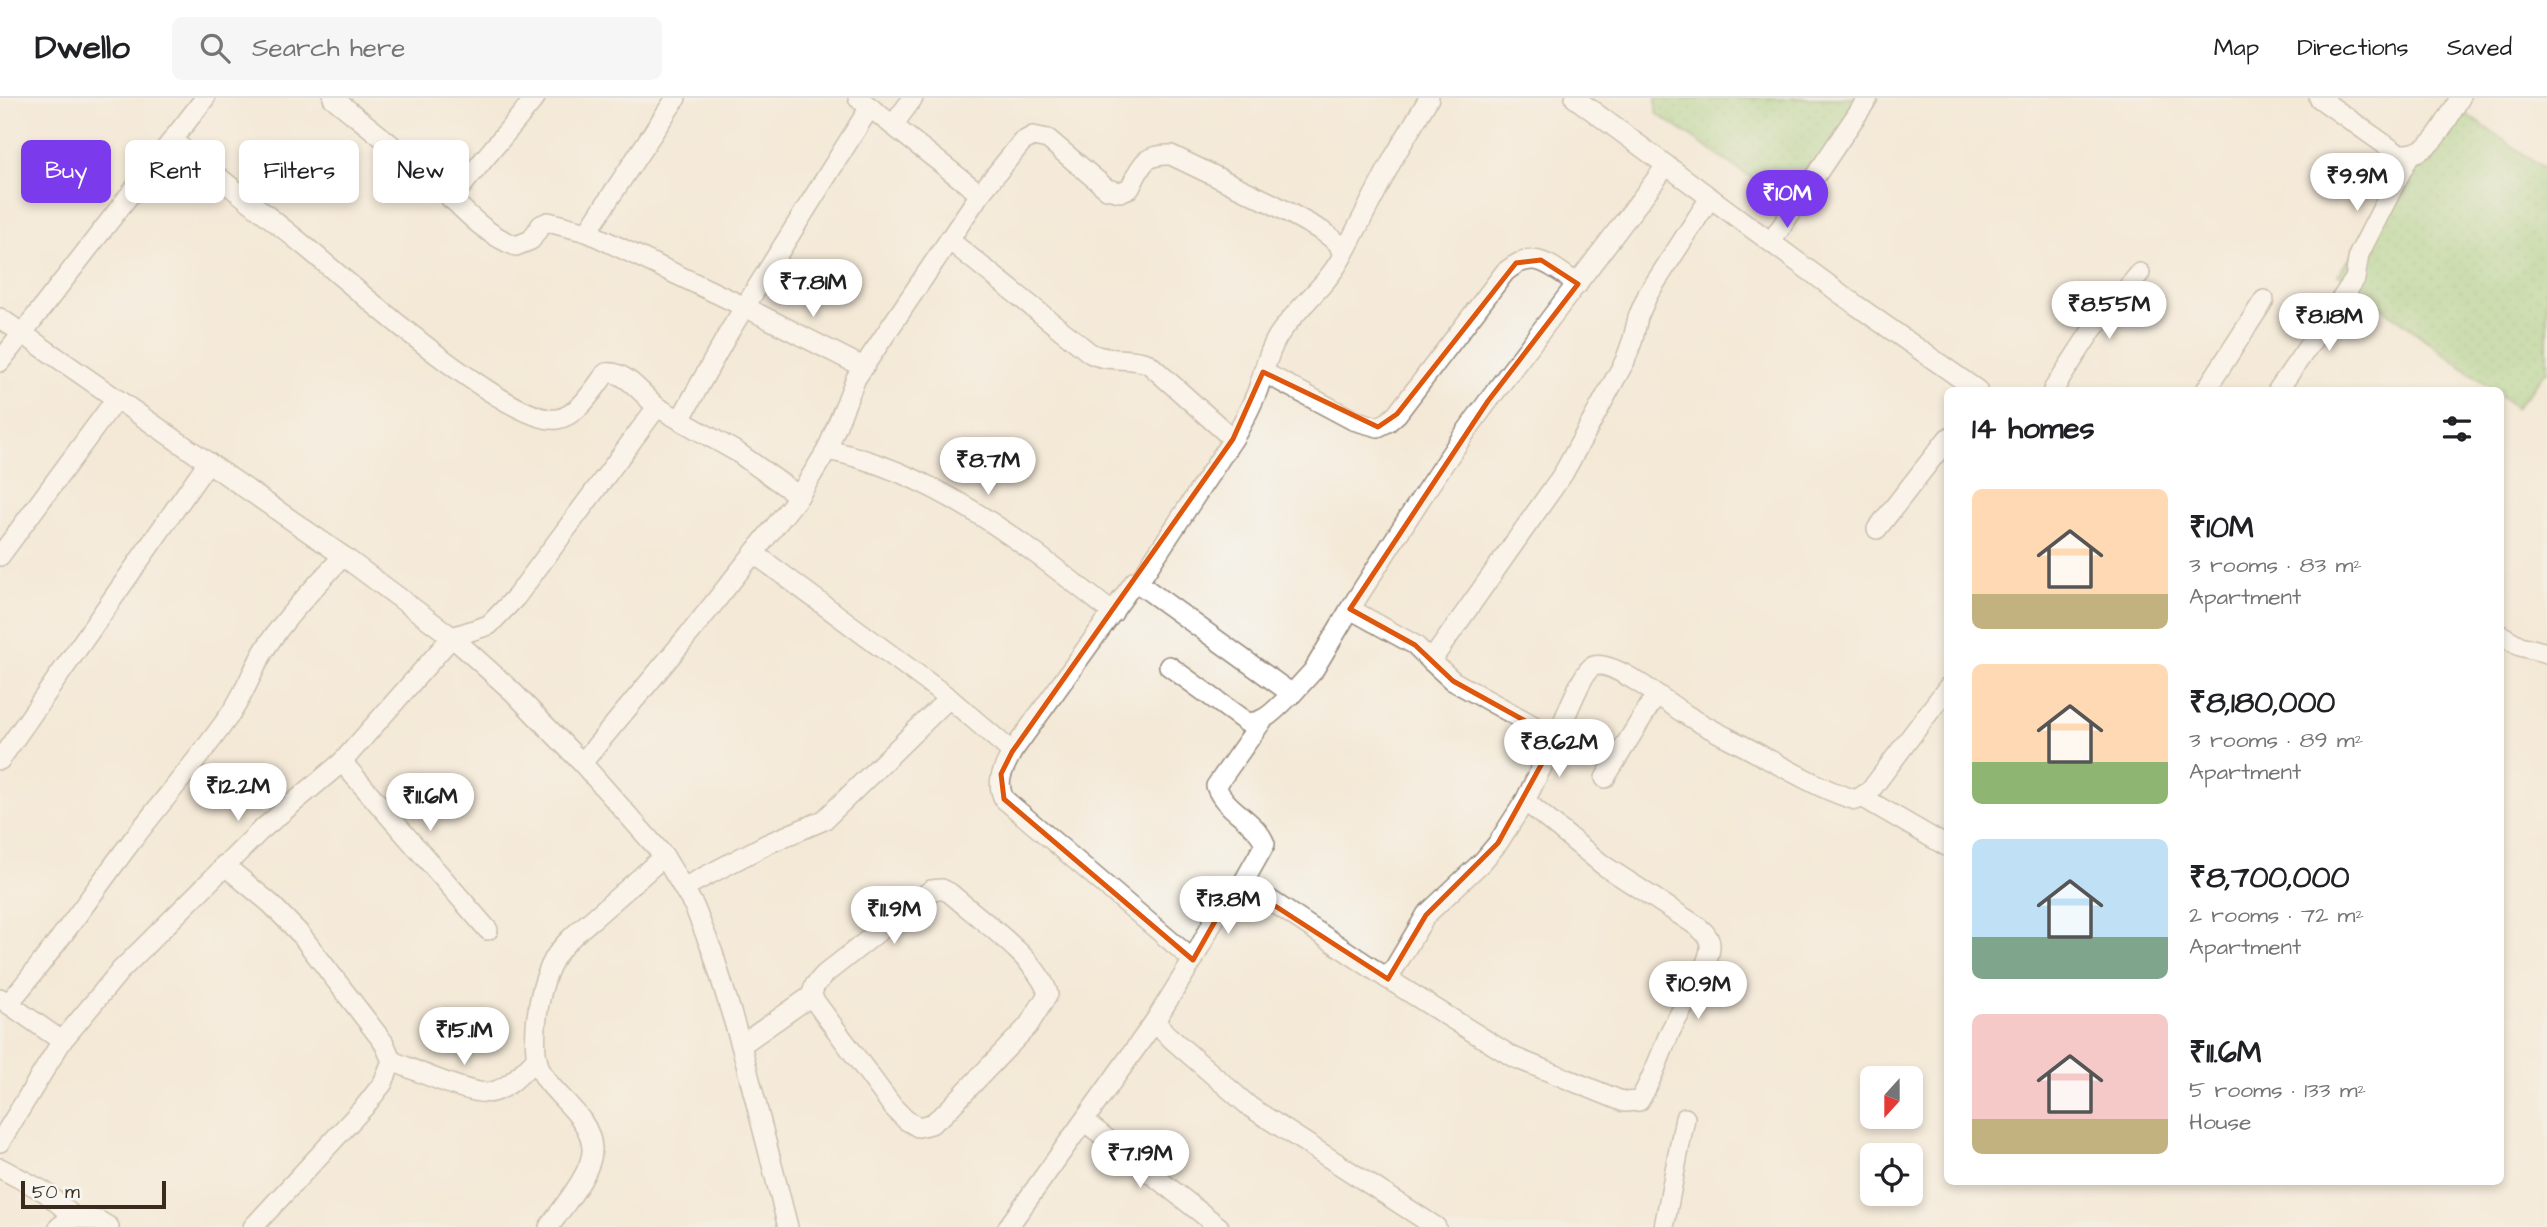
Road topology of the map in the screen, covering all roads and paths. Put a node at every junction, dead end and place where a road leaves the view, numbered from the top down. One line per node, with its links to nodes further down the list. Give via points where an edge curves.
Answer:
1 (205, 98): 13 (street)
2 (333, 98): 14 (street)
3 (535, 98): 17 (street)
4 (676, 98): 23 (street)
5 (913, 98): 12 (street)
6 (1429, 98): 26 (street)
7 (1575, 98): 16 (street)
8 (1868, 98): 25 (street)
9 (2319, 98): 15 (street, via 2397,153)
10 (2460, 98): 15 (street, via 2434,139)
11 (864, 103): 12 (street); 30 (street)
12 (893, 125): 19 (street)
13 (174, 140)
14 (384, 140)
15 (2409, 156): 39 (street, via 2359,254 2355,279)
16 (1665, 166): 20 (street); 28 (street)
17 (469, 178)
18 (225, 183): 41 (street, via 426,347 519,408 555,420 578,407 606,373 614,372)
19 (980, 194): 24 (street); 26 (street, via 1022,142 1033,136 1048,139 1107,189 1119,192 1130,188 1143,162 1154,155 1171,155 1322,231 1338,243)
20 (1710, 198): 25 (street); 58 (street, via 1648,294 1625,360 1563,474)
21 (125, 202): 32 (street)
22 (456, 203): 23 (street, via 484,230 516,246 531,240 548,222)
23 (587, 232): 30 (street)
24 (949, 240): 34 (street); 43 (street, via 1098,358 1149,364)
25 (1771, 242): 36 (street)
26 (1342, 255): 35 (street, via 1335,270 1277,337)
27 (2140, 273): 37 (street, via 2092,330)
28 (1578, 284): 35 (street, via 1541,260 1528,258 1516,263 1397,414 1378,427 1353,420); 53 (street, via 1473,423)
29 (2264, 300): 38 (street)
30 (745, 307): 34 (street); 42 (street)
31 (0, 318): 32 (street)
32 (22, 333): 33 (street); 40 (street)
33 (0, 362)
34 (863, 367): 45 (street)
35 (1263, 372): 43 (street)
36 (1973, 387)
37 (2055, 387)
38 (2208, 387)
39 (2280, 387)
40 (116, 399): 46 (street); 50 (street)
41 (657, 407): 42 (street); 55 (street, via 516,597 489,625)
42 (680, 420): 47 (street, via 737,452)
43 (1233, 439): 52 (street)
44 (1944, 443): 48 (street)
45 (827, 450): 47 (street); 54 (street, via 900,472 995,524)
46 (208, 462): 51 (street); 67 (street)
47 (799, 496): 49 (street)
48 (1877, 529)
49 (755, 554): 63 (street); 69 (street)
50 (0, 556)
51 (343, 556): 55 (street); 82 (street, via 282,626 230,715 40,967)
52 (1138, 583): 54 (street, via 1135,581); 61 (street)
53 (1350, 609): 58 (street, via 1415,645); 61 (street, via 1313,671)
54 (1113, 613): 66 (street)
55 (452, 637): 68 (street); 69 (street)
56 (2504, 637): 57 (street)
57 (2547, 653)
58 (1431, 661): 65 (street, via 1453,681)
59 (1169, 666): 64 (street, via 1246,722)
60 (1944, 692): 71 (street)
61 (1292, 694): 64 (street)
62 (1656, 695): 65 (street, via 1609,667 1592,667); 70 (street); 71 (street, via 1797,775 1847,797)
63 (949, 698): 66 (street); 76 (street, via 824,820)
64 (1262, 721): 77 (street, via 1216,786 1220,797 1260,832 1265,844)
65 (1556, 738): 72 (street)
66 (1012, 752): 79 (street, via 1001,774 999,789 1004,799)
67 (0, 760)
68 (342, 762): 75 (street); 78 (street)
69 (582, 763): 74 (street)
70 (1605, 778)
71 (1863, 797): 73 (street)
72 (1525, 801): 80 (street, via 1483,861 1426,915); 80 (street, via 1603,865 1694,924 1710,942 1703,970 1639,1101 1624,1102 1513,1057)
73 (1944, 845)
74 (664, 856): 76 (street); 86 (street, via 555,957 537,1013)
75 (224, 864): 84 (street, via 120,971); 87 (street, via 301,935 384,1043)
76 (683, 888): 85 (street, via 713,953)
77 (1238, 892): 79 (street, via 1217,914); 80 (street, via 1252,891 1270,900)
78 (488, 930)
79 (1193, 960): 83 (street)
80 (1388, 979)
81 (811, 996): 81 (street, via 825,974 931,890 942,889 1030,963 1048,994 1028,1026 944,1114 918,1127 893,1107); 85 (street)
82 (4, 1001): 84 (street)
83 (1156, 1021): 89 (street); 99 (street, via 1250,1107)
84 (62, 1041): 90 (street)
85 (741, 1045): 96 (street)
86 (536, 1059): 87 (street, via 509,1085 491,1093 476,1093); 95 (street, via 545,1078 571,1106 592,1148 583,1176)
87 (391, 1061): 94 (street, via 383,1083 366,1105)
88 (1685, 1118): 100 (street)
89 (1084, 1122): 97 (street); 98 (street)
90 (0, 1142)
91 (0, 1168): 92 (street, via 45,1192)
92 (66, 1222): 93 (street, via 99,1221)
93 (109, 1227)
94 (253, 1227)
95 (549, 1227)
96 (788, 1227)
97 (1008, 1227)
98 (1219, 1227)
99 (1436, 1227)
100 (1664, 1227)

